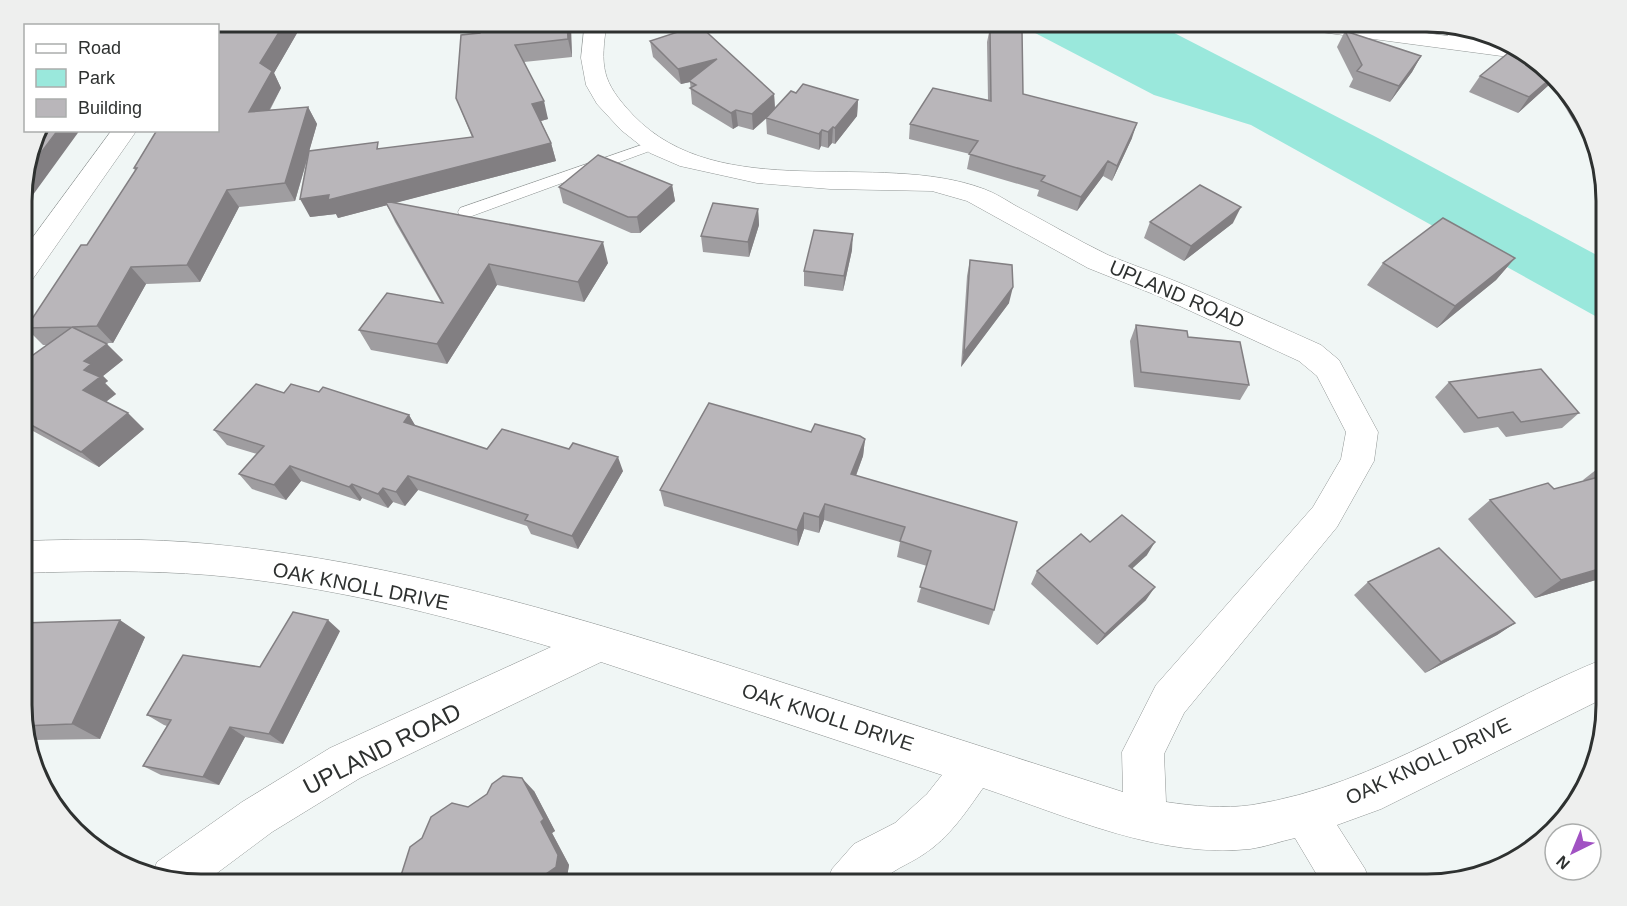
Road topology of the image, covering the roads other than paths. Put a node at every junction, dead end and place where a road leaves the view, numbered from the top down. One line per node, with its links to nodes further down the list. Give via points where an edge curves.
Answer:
1 (594, 32): 6 (street, UPLAND ROAD, via 592,45 599,88)
2 (1404, 32): 3 (street)
3 (1459, 37): 4 (street)
4 (1492, 45)
5 (124, 132): 8 (street)
6 (653, 145): 7 (lane); 14 (street, UPLAND ROAD, via 703,165 765,175 933,183 976,195 1098,261 1310,353 1328,368 1362,432 1357,461 1325,517 1170,699 1143,752)
7 (466, 212)
8 (32, 259)
9 (32, 557): 10 (street, OAK KNOLL DRIVE, via 107,554 243,564 413,593)
10 (602, 642): 12 (street, OAK KNOLL DRIVE); 15 (street, UPLAND ROAD, via 345,763 257,817)
11 (1595, 682): 13 (street, OAK KNOLL DRIVE, via 1366,794)
12 (975, 765): 14 (street, OAK KNOLL DRIVE); 16 (street, via 942,809 910,838 870,860)
13 (1305, 814): 14 (street, OAK KNOLL DRIVE, via 1251,827 1195,828); 17 (street)
14 (1145, 820)
15 (181, 873)
16 (858, 874)
17 (1342, 874)

